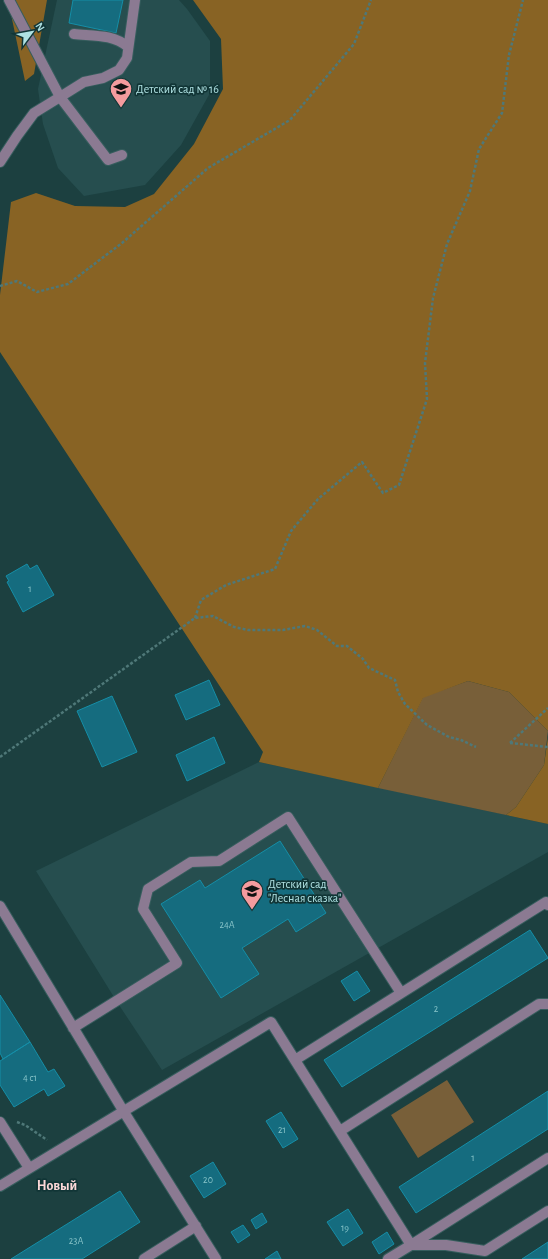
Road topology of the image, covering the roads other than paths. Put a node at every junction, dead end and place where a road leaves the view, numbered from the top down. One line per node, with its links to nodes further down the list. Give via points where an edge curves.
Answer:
1 (9, 0): 5 (street)
2 (136, 0): 4 (street)
3 (74, 34): 4 (street, via 110,37)
4 (128, 47): 5 (street, via 127,58 119,70 103,78 84,82)
5 (60, 97): 6 (street, via 108,160); 7 (street, via 34,113)
6 (122, 155)
7 (0, 162)
8 (548, 905): 10 (street, via 546,902)
9 (0, 906): 12 (street)
10 (401, 993): 12 (street, via 288,817 218,861 191,862 148,889 143,909 177,963); 13 (street)
11 (548, 1004): 16 (street, via 539,1004)
12 (74, 1028): 14 (street)
13 (294, 1060): 14 (street, via 272,1022); 16 (street)
14 (124, 1112): 18 (street); 21 (street)
15 (0, 1122): 18 (street)
16 (340, 1131): 22 (street)
17 (548, 1158): 22 (street)
18 (29, 1168): 19 (street)
19 (0, 1186)
20 (548, 1211): 23 (street)
21 (196, 1226): 24 (street); 25 (street)
22 (411, 1245): 23 (street, via 446,1245); 26 (street)
23 (487, 1255)
24 (144, 1259)
25 (216, 1259)
26 (388, 1259)

